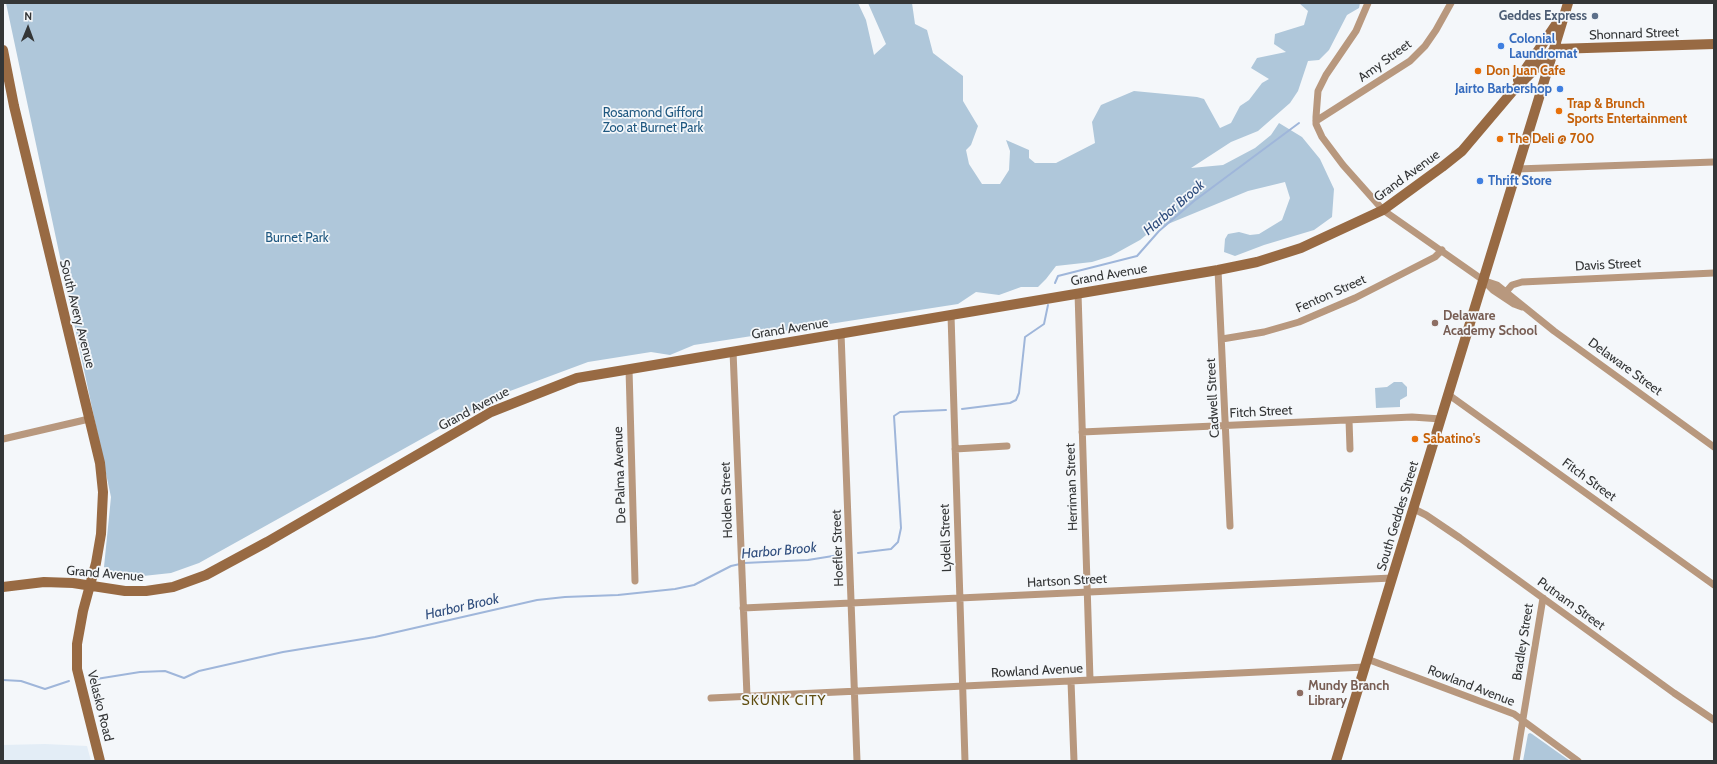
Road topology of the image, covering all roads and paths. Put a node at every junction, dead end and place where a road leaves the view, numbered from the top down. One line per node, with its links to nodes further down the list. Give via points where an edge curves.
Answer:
1 (1368, 3): 8 (street, via 1356,31 1318,91)
2 (1451, 3): 8 (street, Amy Street, via 1429,41 1410,61)
3 (1567, 7): 5 (street, South Geddes Street); 7 (street)
4 (1714, 44): 5 (street, Shonnard Street)
5 (1555, 49): 7 (street, Grand Avenue); 10 (street, South Geddes Street)
6 (3, 50): 25 (street, South Avery Avenue)
7 (1512, 92): 11 (street, Grand Avenue, via 1462,151)
8 (1316, 121): 11 (street, Delaware Street, via 1322,137 1343,165)
9 (1714, 162): 10 (street)
10 (1517, 170): 15 (street, South Geddes Street)
11 (1383, 210): 12 (street, Delaware Street); 13 (street, Grand Avenue, via 1301,248 1257,262)
12 (1442, 250): 15 (street, Delaware Street); 21 (street, Fenton Street, via 1435,257 1355,298 1299,322 1264,332)
13 (1218, 270): 17 (street, Grand Avenue); 21 (street, Cadwell Street)
14 (1714, 273): 16 (street, Davis Street, via 1522,282 1512,285)
15 (1483, 280): 16 (street, Delaware Street, via 1497,285); 18 (street, Delaware Street, via 1503,297); 24 (street, South Geddes Street)
16 (1506, 292): 18 (street, Delaware Street)
17 (1078, 293): 19 (street, Grand Avenue); 29 (street, Herriman Street)
18 (1522, 307): 32 (street, Delaware Street)
19 (950, 315): 20 (street, Grand Avenue); 33 (street, Lydell Street)
20 (840, 333): 22 (street, Grand Avenue); 45 (street, Hoefler Street)
21 (1222, 339): 28 (street, Cadwell Street)
22 (733, 351): 23 (street, Grand Avenue); 46 (street, Holden Street)
23 (629, 369): 38 (street, De Palma Avenue); 40 (street, Grand Avenue, via 577,378 491,412 206,575 173,587 146,591)
24 (1449, 395): 26 (street, South Geddes Street); 39 (street, Fitch Street)
25 (89, 419): 30 (street); 40 (street, South Avery Avenue, via 100,463 103,492 101,534)
26 (1441, 419): 27 (street, Fitch Street, via 1412,417); 35 (street, South Geddes Street)
27 (1349, 420): 28 (street, Fitch Street); 34 (street)
28 (1226, 426): 29 (street, Fitch Street); 36 (street, Cadwell Street)
29 (1082, 432): 42 (street, Herriman Street)
30 (3, 439)
31 (1007, 446): 33 (street)
32 (1714, 447)
33 (955, 449): 43 (street, Lydell Street)
34 (1350, 449)
35 (1414, 509): 37 (street, South Geddes Street); 44 (street, Putnam Street, via 1454,534)
36 (1230, 526)
37 (1392, 578): 42 (street, Hartson Street); 47 (street, South Geddes Street)
38 (635, 581)
39 (1714, 585)
40 (90, 586): 41 (street, Grand Avenue, via 44,582); 56 (street, Velasko Road, via 77,644 77,669)
41 (3, 587)
42 (1087, 592): 43 (street, Hartson Street); 48 (street, Herriman Street)
43 (960, 598): 45 (street, Hartson Street); 50 (street, Lydell Street)
44 (1543, 598): 54 (street, Putnam Street); 55 (street, Bradley Street)
45 (852, 604): 46 (street, Hartson Street); 51 (street, Hoefler Street)
46 (743, 608): 52 (street, Holden Street)
47 (1366, 663): 48 (street, Rowland Avenue); 55 (street, Rowland Avenue, via 1514,714); 60 (street, South Geddes Street)
48 (1090, 680): 49 (street, Rowland Avenue)
49 (1071, 681): 50 (street, Rowland Avenue); 59 (street)
50 (963, 686): 51 (street, Rowland Avenue); 58 (street, Lydell Street)
51 (854, 691): 52 (street, Rowland Avenue); 57 (street, Hoefler Street)
52 (747, 696): 53 (street, Rowland Avenue)
53 (711, 698)
54 (1714, 720)
55 (1523, 721): 61 (street, Bradley Street); 62 (street, Rowland Avenue)
56 (100, 761)
57 (857, 761)
58 (966, 761)
59 (1074, 761)
60 (1336, 761)
61 (1516, 761)
62 (1578, 761)

